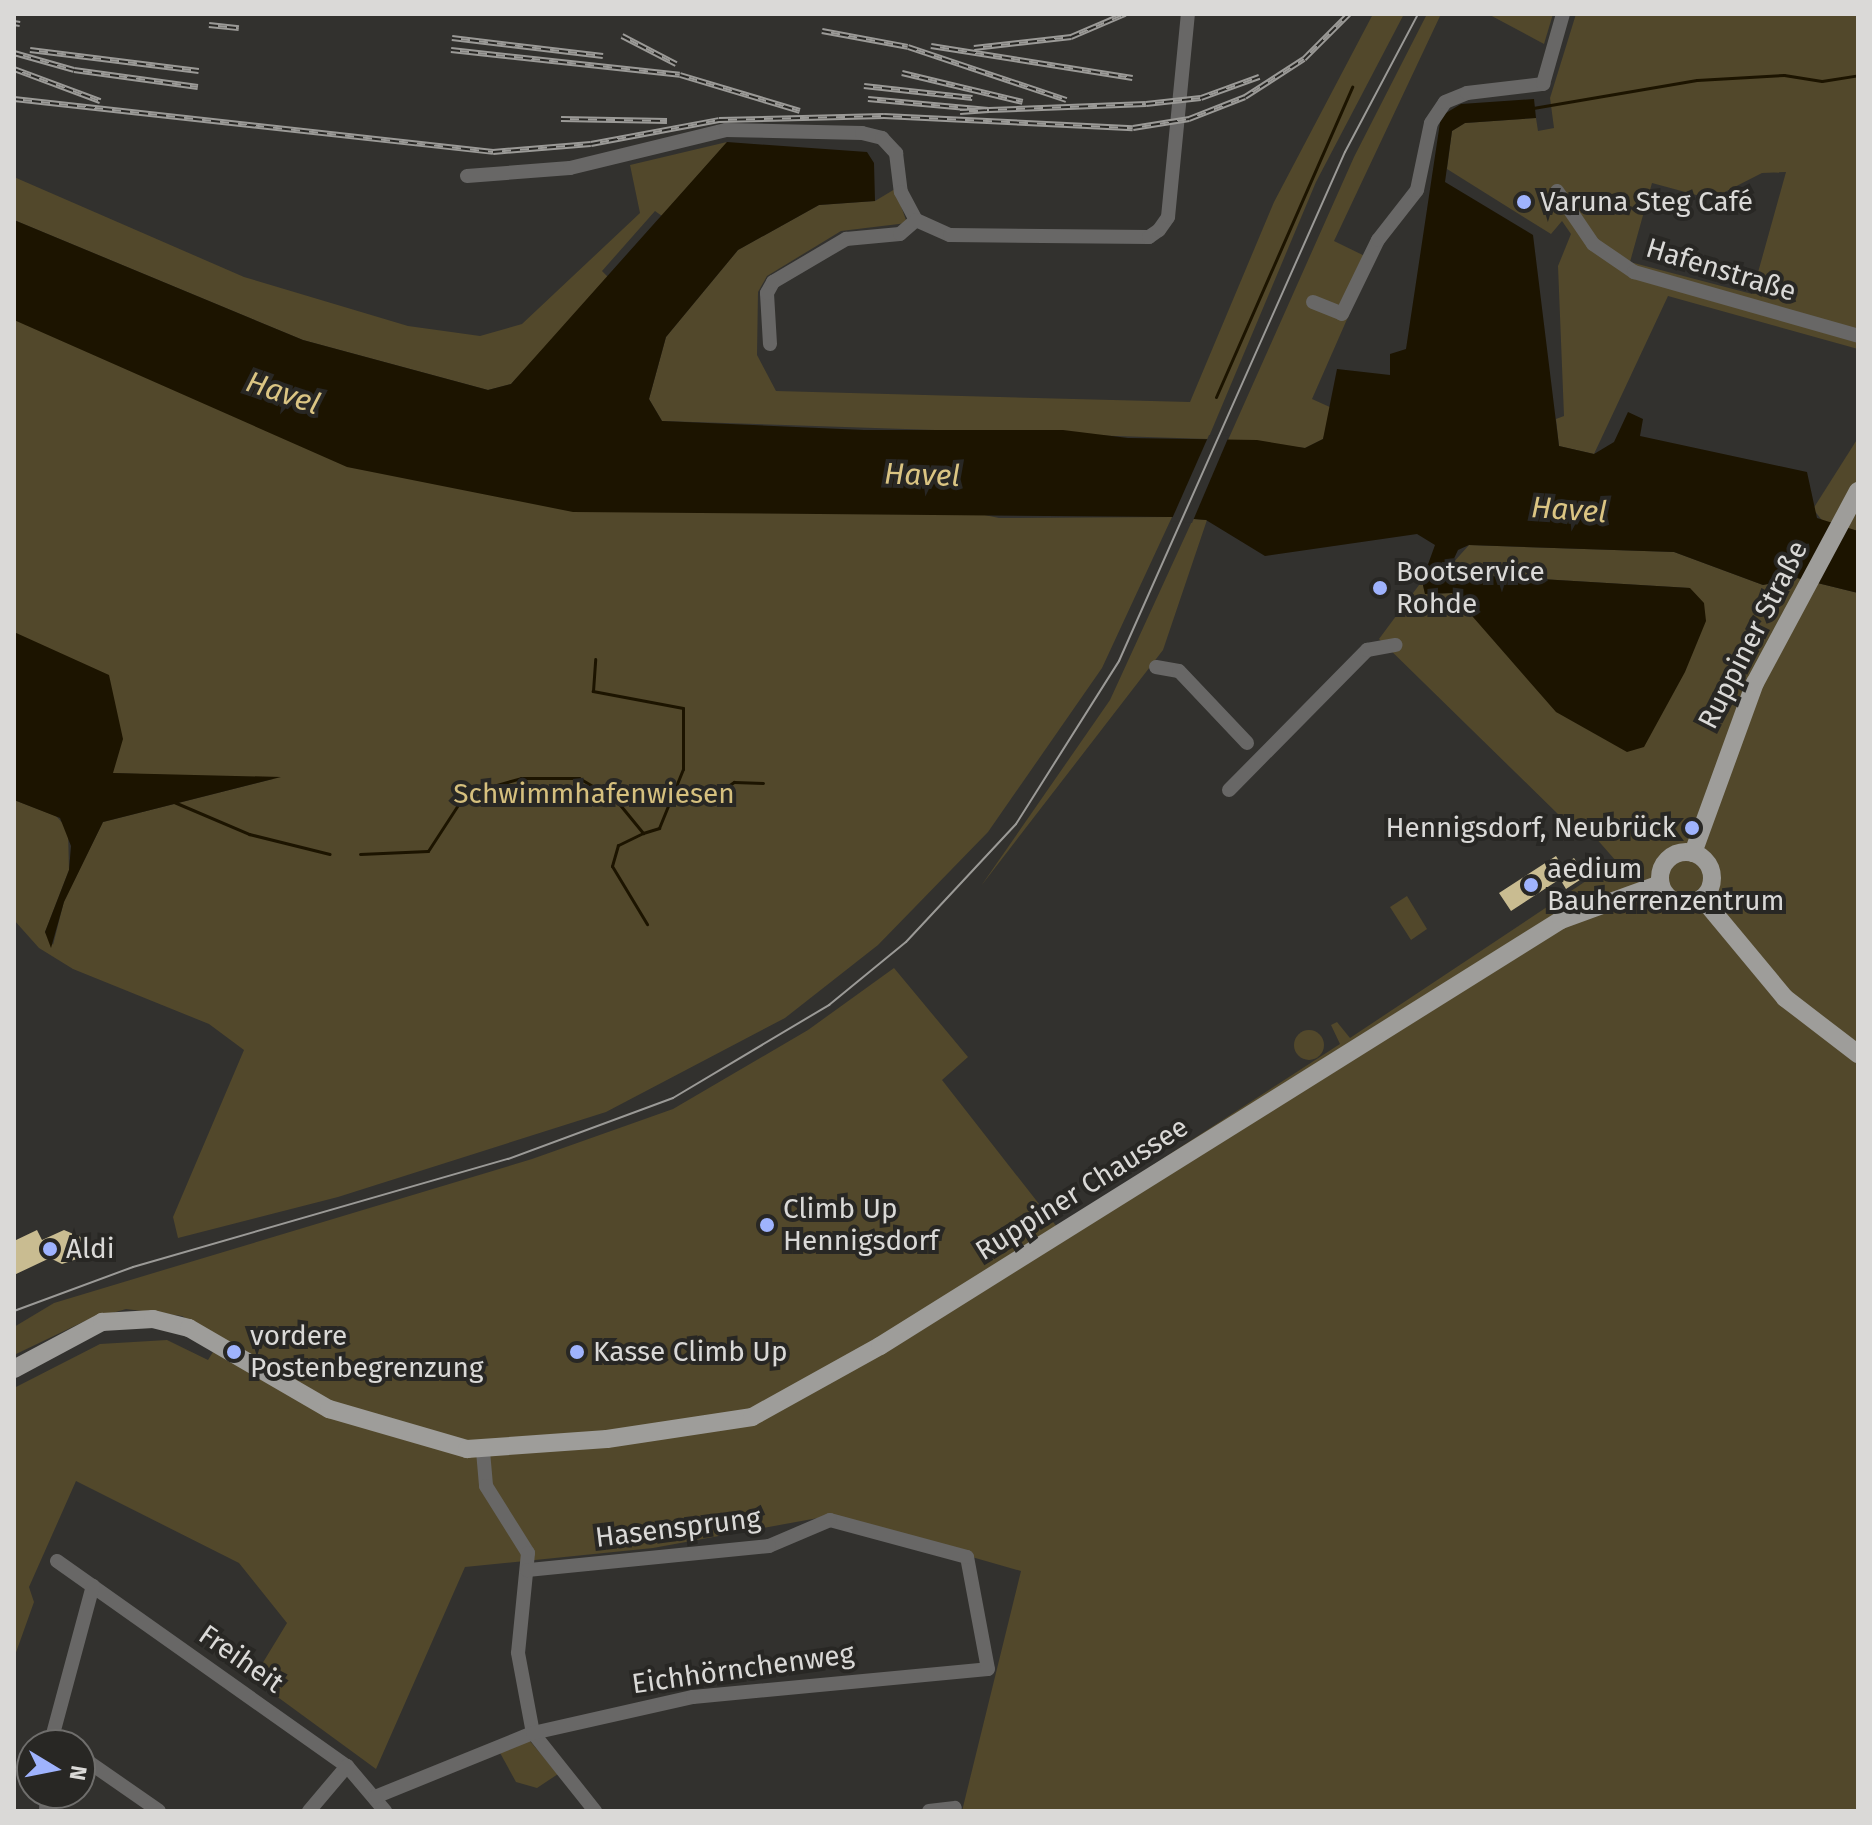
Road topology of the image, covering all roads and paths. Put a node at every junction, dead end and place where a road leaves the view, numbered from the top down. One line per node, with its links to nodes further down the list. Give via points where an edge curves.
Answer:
1 (1188, 14): 5 (street, via 1168,217 1159,230 1149,237 950,235)
2 (1563, 14): 6 (street, via 1543,84 1467,93 1445,102 1431,123 1417,190 1378,240 1342,314)
3 (467, 176): 5 (street, via 570,168 726,130 862,133 882,138 896,153 901,192)
4 (1557, 191): 7 (street, Hafenstraße, via 1593,244 1634,272)
5 (916, 220): 8 (street, via 900,234 846,239 783,273 767,293)
6 (1313, 302)
7 (1858, 336)
8 (770, 344)
9 (1858, 491): 14 (main road, Ruppiner Straße, via 1744,708)
10 (1396, 645): 13 (street, via 1367,650)
11 (1156, 667): 12 (street, via 1179,671)
12 (1247, 743)
13 (1229, 790)
14 (1693, 853): 15 (main road, via 1669,858); 16 (main road, via 1711,873)
15 (1660, 884): 16 (main road, via 1677,903); 19 (main road, Ruppiner Chaussee, via 1561,920 769,1411 671,1431)
16 (1702, 898): 17 (main road, via 1785,998)
17 (1858, 1054)
18 (14, 1369): 19 (main road, Ruppiner Chaussee, via 114,1319 165,1320 329,1409 415,1438)
19 (483, 1451): 21 (street, via 486,1486 526,1543)
20 (57, 1561): 22 (street, Freiheit)
21 (527, 1570): 23 (street, Hasensprung, via 769,1546 830,1520 967,1557); 25 (street, via 518,1653)
22 (93, 1586): 24 (street); 26 (street, Freiheit)
23 (988, 1669): 25 (street, Eichhörnchenweg, via 693,1697)
24 (59, 1729)
25 (533, 1733): 28 (street, Eichhörnchenweg); 33 (street)
26 (347, 1766): 28 (street, Freiheit); 31 (street)
27 (96, 1767): 30 (street)
28 (375, 1797): 32 (street, Freiheit)
29 (955, 1808): 34 (street)
30 (159, 1811)
31 (309, 1811)
32 (385, 1811)
33 (595, 1811)
34 (929, 1811)

